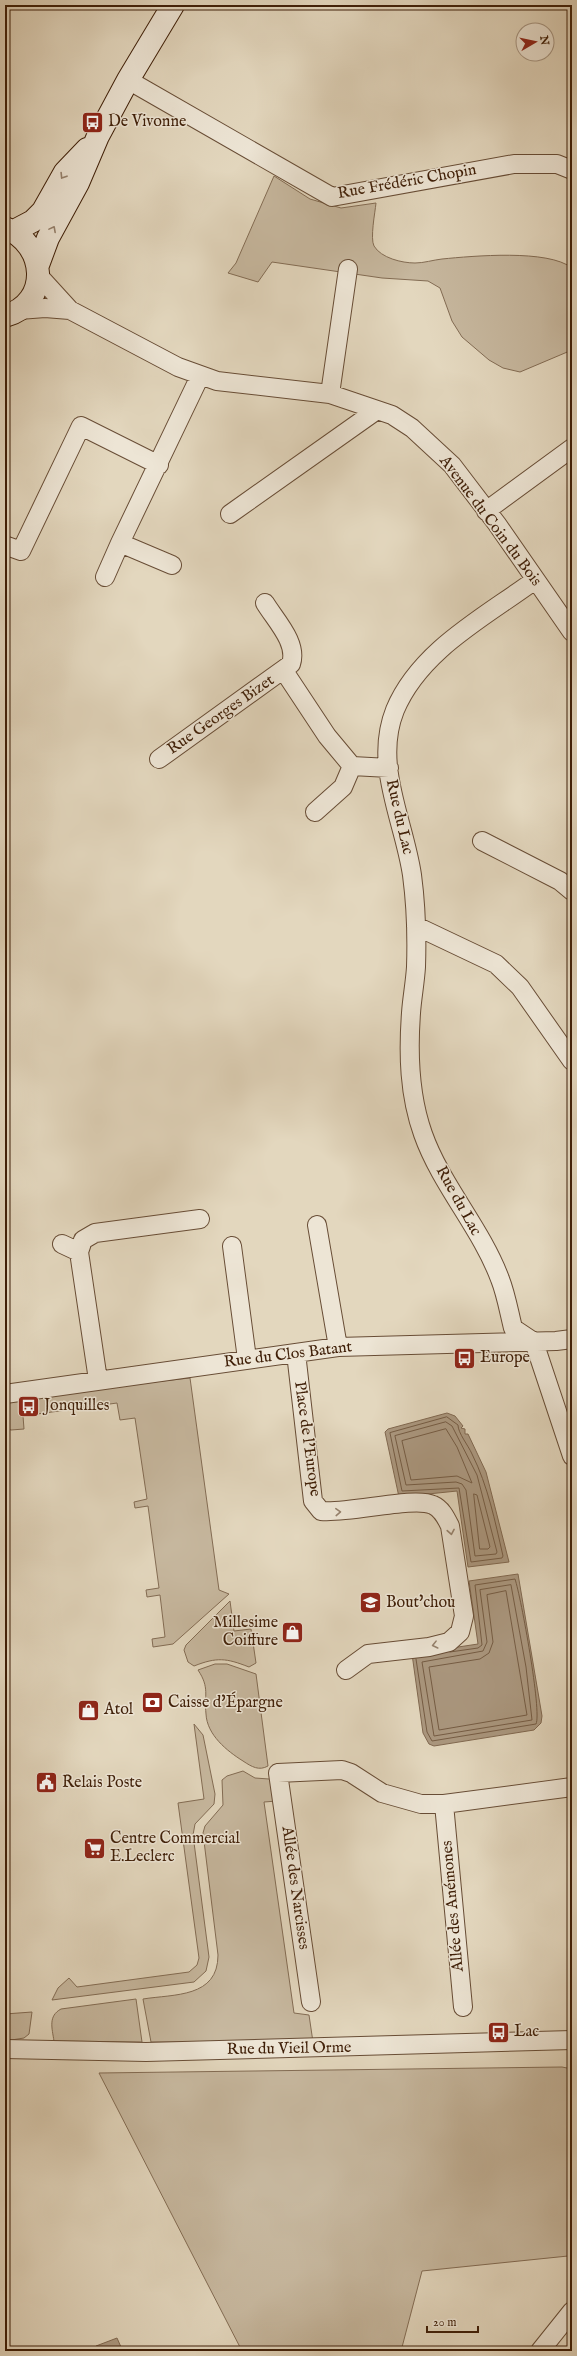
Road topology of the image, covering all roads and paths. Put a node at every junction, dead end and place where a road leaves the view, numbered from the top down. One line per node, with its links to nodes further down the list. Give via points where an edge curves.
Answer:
1 (172, 5): 2 (main road)
2 (128, 80): 3 (main road); 4 (street, Rue Frédéric Chopin, via 332,197 514,164 557,164)
3 (98, 136): 5 (main road, one-way to 5, via 65,172 43,211 33,221); 7 (main road, one-way to 3, via 48,238 78,183)
4 (572, 170)
5 (10, 230): 7 (main road, via 26,240 34,252)
6 (348, 269): 11 (street)
7 (39, 271): 8 (street, Avenue du Coin du Bois); 9 (main road, via 36,289 29,300)
8 (70, 310): 9 (street, Avenue du Coin du Bois, via 45,308); 10 (street, Avenue du Coin du Bois)
9 (12, 313)
10 (200, 376): 11 (street, Avenue du Coin du Bois, via 217,382); 14 (street)
11 (330, 394): 12 (street, Avenue du Coin du Bois)
12 (377, 410): 15 (street, Avenue du Coin du Bois, via 392,415 452,464); 16 (street)
13 (572, 448): 15 (street)
14 (159, 465): 17 (street); 18 (street, via 81,426 21,551 7,546)
15 (486, 510): 21 (street, Avenue du Coin du Bois)
16 (230, 514)
17 (120, 543): 19 (street); 20 (street)
18 (5, 549)
19 (172, 565)
20 (105, 576)
21 (535, 580): 23 (street, Avenue du Coin du Bois); 27 (street, Rue du Lac, via 435,654 411,680 395,711 386,743)
22 (265, 603): 24 (street, Rue Georges Bizet, via 292,645 294,657)
23 (572, 632)
24 (284, 671): 25 (street, Rue Georges Bizet); 26 (street, Rue Georges Bizet, via 327,736)
25 (158, 759)
26 (352, 766): 27 (street); 28 (street, via 343,787)
27 (388, 768): 31 (street, Rue du Lac, via 390,789 404,834 412,874)
28 (315, 812)
29 (482, 841): 30 (street, via 560,881)
30 (572, 891)
31 (416, 926): 32 (street, via 496,964 520,987); 39 (street, Rue du Lac, via 416,968 408,1056 414,1101 423,1134 443,1177 500,1278 513,1328)
32 (572, 1062)
33 (200, 1219): 37 (street, via 95,1233 83,1240)
34 (317, 1225): 40 (street)
35 (62, 1244): 37 (street)
36 (232, 1246): 42 (street)
37 (79, 1252): 43 (street)
38 (572, 1339): 39 (street, Rue du Clos Batant)
39 (534, 1342): 40 (street, Rue du Clos Batant); 45 (street)
40 (338, 1347): 41 (street, Rue du Clos Batant)
41 (296, 1353): 42 (street, Rue du Clos Batant); 46 (street, Place de l'Europe, one-way to 46, via 313,1501 321,1511 336,1513 419,1502 433,1505 444,1514 450,1526 464,1616 460,1632 449,1642 430,1647 368,1654)
42 (247, 1359): 43 (street, Rue du Clos Batant)
43 (98, 1380): 44 (street, Rue du Clos Batant)
44 (5, 1394)
45 (572, 1456)
46 (346, 1670)
47 (572, 1787): 48 (street)
48 (444, 1804): 49 (street, Allée des Narcisses, via 421,1804 394,1798 352,1773 342,1770 278,1773); 50 (street, Allée des Anémones)
49 (311, 2002)
50 (462, 2007)
51 (572, 2040): 52 (street, Rue du Vieil Orme, via 146,2052)
52 (5, 2049)
53 (572, 2311): 54 (street)
54 (540, 2351)

